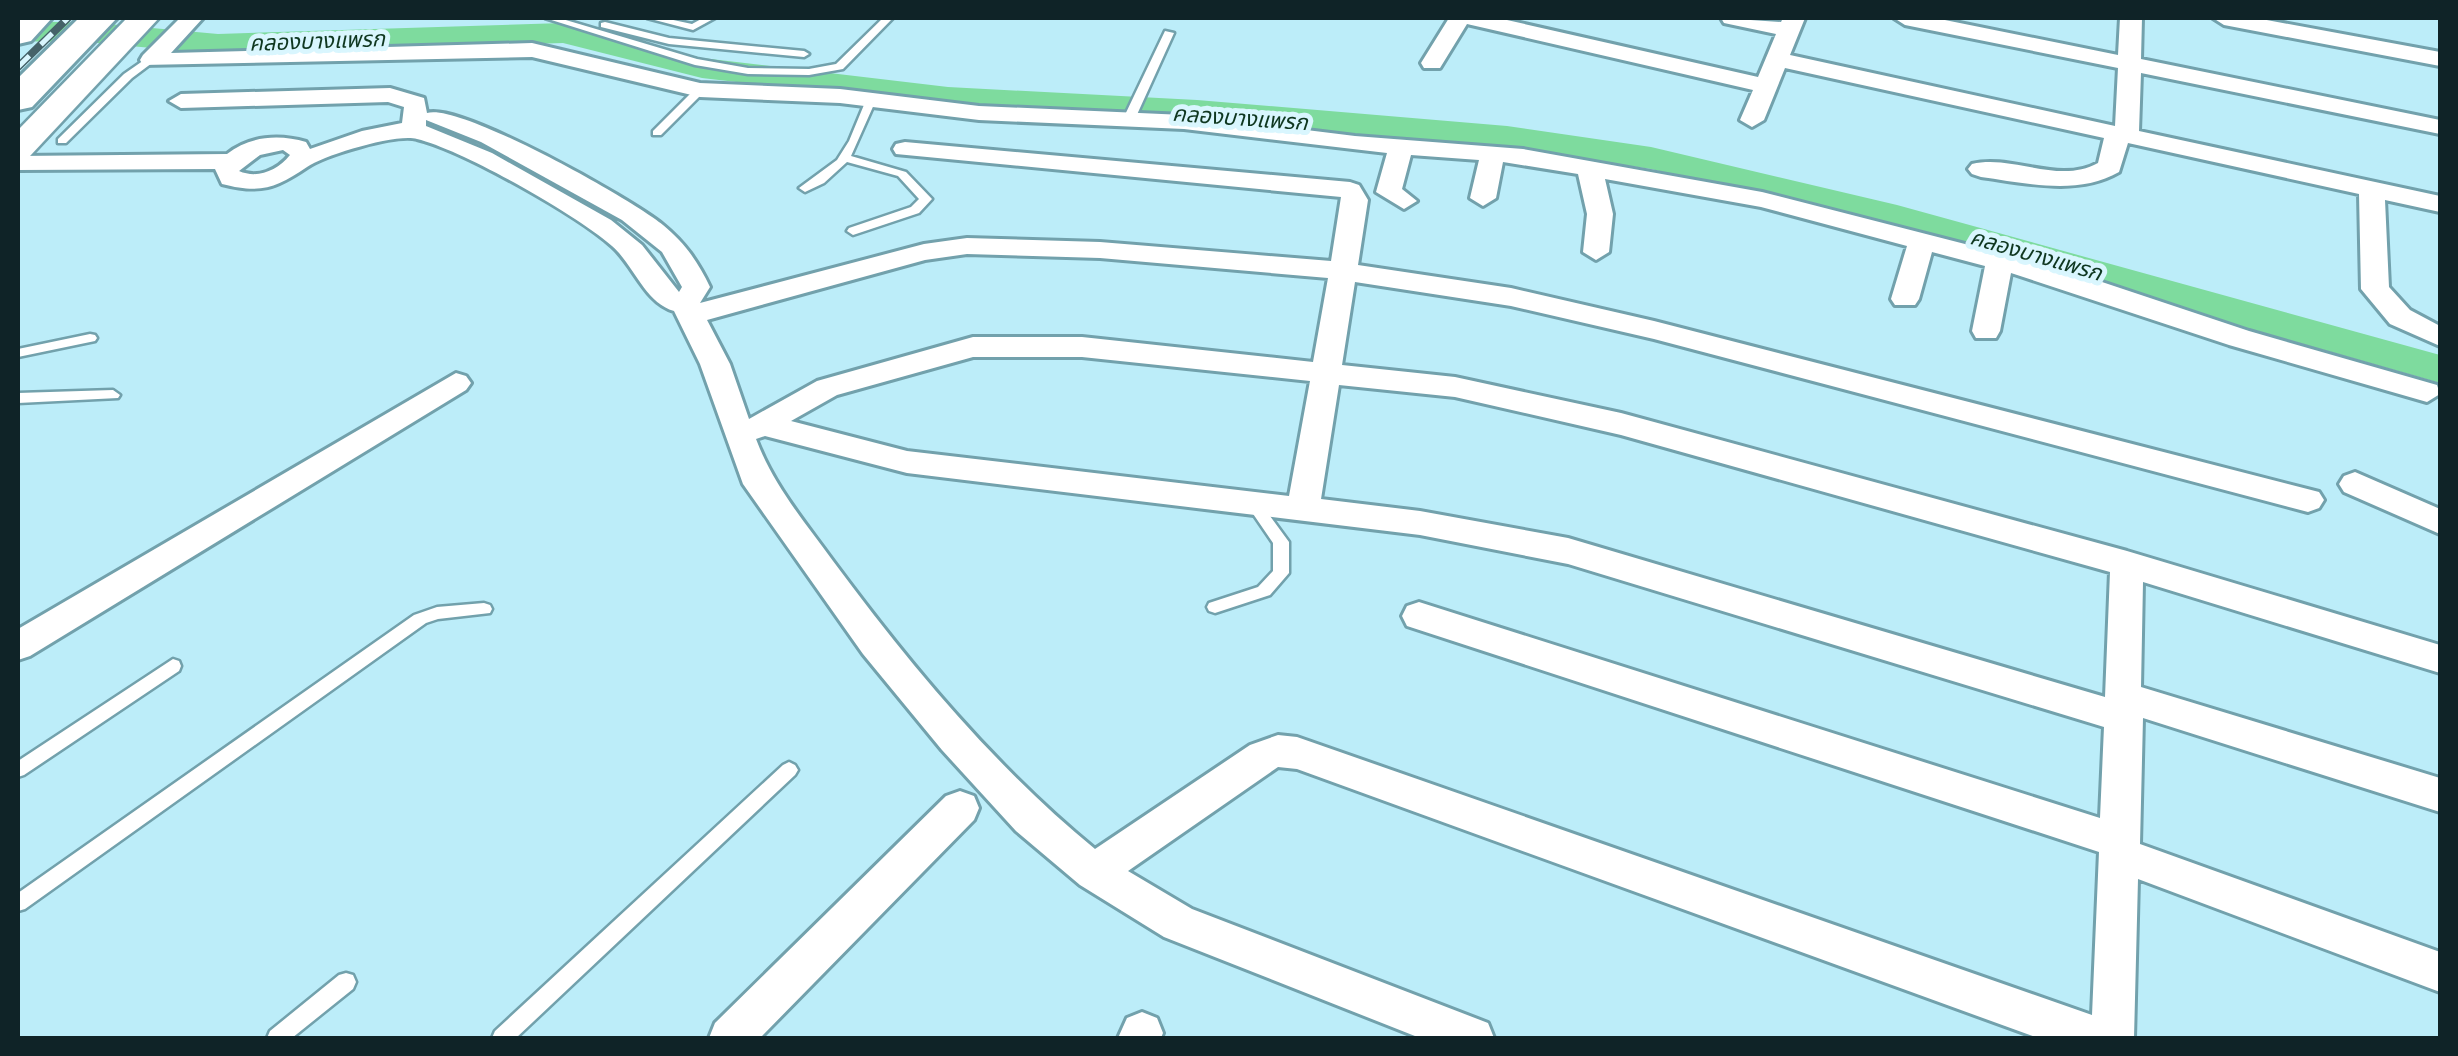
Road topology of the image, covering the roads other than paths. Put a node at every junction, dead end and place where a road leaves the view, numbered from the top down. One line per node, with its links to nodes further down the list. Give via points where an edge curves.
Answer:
1 (34, 18): 16 (highway)
2 (100, 18): 26 (highway)
3 (144, 18): 37 (main road)
4 (192, 18): 18 (street)
5 (552, 18): 8 (lane, via 695,62 810,72 839,67); 19 (lane, via 670,41)
6 (652, 18): 7 (lane, via 693,26)
7 (710, 18)
8 (888, 18)
9 (1460, 18): 22 (street)
10 (1471, 18): 24 (street)
11 (1732, 18): 15 (street)
12 (1905, 18): 23 (street)
13 (2132, 18): 23 (street)
14 (2229, 18): 21 (street)
15 (1791, 24): 20 (street)
16 (18, 33)
17 (1169, 33): 29 (lane)
18 (160, 51): 25 (street, via 532,50); 35 (lane)
19 (804, 54)
20 (1778, 59): 24 (street); 34 (street)
21 (2440, 60)
22 (1432, 64)
23 (2131, 64): 32 (street); 34 (street)
24 (1766, 86): 30 (street)
25 (700, 90): 27 (street); 33 (lane)
26 (18, 99)
27 (871, 100): 29 (street, via 979,114); 40 (lane)
28 (181, 101): 31 (street, via 390,96 416,103)
29 (1134, 110): 36 (street)
30 (1752, 120)
31 (415, 122): 44 (street, via 299,153 283,174 264,181); 57 (street, via 616,235 671,301)
32 (2440, 127)
33 (657, 133)
34 (2122, 134): 43 (street, via 2110,167 2097,174); 47 (street)
35 (62, 142)
36 (1401, 147): 39 (street); 49 (street, via 1388,184)
37 (18, 149)
38 (904, 149): 55 (street, via 1341,186 1355,200)
39 (1493, 152): 42 (street); 48 (street)
40 (847, 158): 46 (lane); 51 (lane, via 902,174 926,199 915,210)
41 (18, 163): 44 (street)
42 (1590, 166): 52 (street); 53 (street, via 1600,214)
43 (1981, 169)
44 (232, 170): 45 (street)
45 (18, 184)
46 (805, 188)
47 (2372, 190): 50 (street); 59 (street, via 2375,288 2400,317)
48 (1482, 198)
49 (1404, 201)
50 (2440, 204)
51 (853, 231)
52 (1922, 241): 54 (street); 56 (street)
53 (1596, 252)
54 (2000, 261): 58 (street); 64 (street)
55 (1342, 271): 57 (street, via 967,246); 62 (street); 69 (street, via 1511,297 1654,330)
56 (1905, 299)
57 (688, 310): 67 (street)
58 (1986, 331)
59 (2440, 337)
60 (90, 338): 61 (lane)
61 (18, 353)
62 (1325, 371): 67 (street, via 1082,347 973,347 828,388); 71 (street); 73 (street, via 1455,387 1567,411)
63 (456, 382): 77 (street)
64 (2426, 392)
65 (113, 396): 66 (lane)
66 (18, 398)
67 (751, 429): 70 (street, via 907,462); 86 (street, via 754,476 875,644 1030,819)
68 (2356, 484): 72 (street)
69 (2308, 500)
70 (1254, 504): 71 (street); 74 (lane, via 1281,542 1282,573 1264,591)
71 (1303, 509): 80 (street, via 1568,551)
72 (2440, 522)
73 (2127, 564): 78 (street); 80 (street)
74 (1216, 607)
75 (484, 609): 87 (lane, via 420,619)
76 (1419, 616): 85 (street)
77 (18, 646)
78 (2440, 659)
79 (173, 666): 81 (lane)
80 (2125, 708): 83 (street); 85 (street)
81 (18, 770)
82 (789, 770): 91 (lane)
83 (2440, 794)
84 (960, 808): 92 (street)
85 (2120, 849): 88 (street); 95 (street)
86 (1094, 872): 93 (street, via 1178,923); 94 (street, via 1263,756 1297,753)
87 (18, 903)
88 (2440, 972)
89 (346, 982): 90 (lane)
90 (277, 1038)
91 (502, 1038)
92 (730, 1038)
93 (1473, 1038)
94 (2096, 1038)
95 (2113, 1038)

